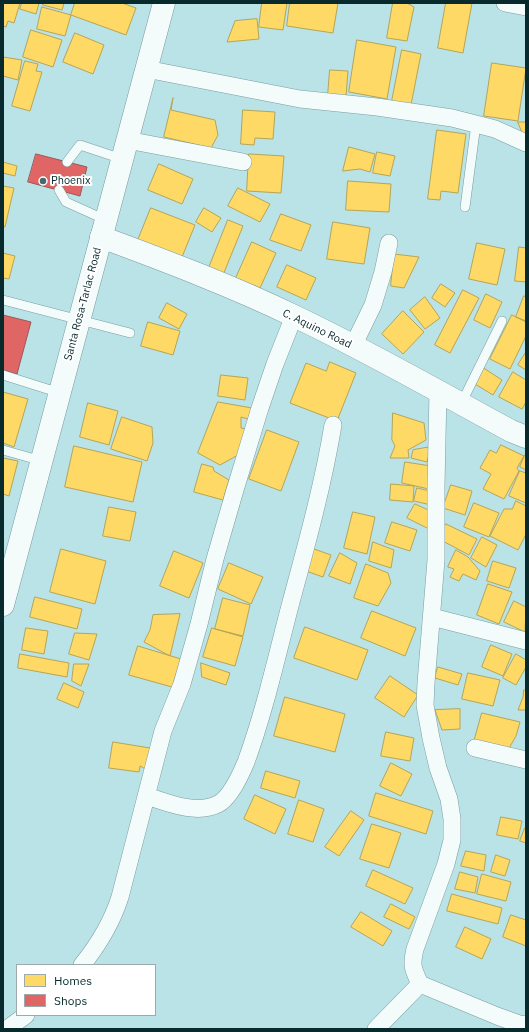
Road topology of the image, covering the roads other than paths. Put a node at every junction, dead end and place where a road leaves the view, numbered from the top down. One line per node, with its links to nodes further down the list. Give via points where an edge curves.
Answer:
1 (164, 3): 4 (main road, Santa Rosa-Tarlac Road)
2 (505, 3): 3 (street)
3 (526, 7)
4 (146, 69): 5 (street, via 300,99 377,107); 7 (main road, Santa Rosa-Tarlac Road)
5 (476, 124): 6 (street); 11 (lane)
6 (526, 142)
7 (125, 150): 8 (lane, via 80,145); 9 (street); 12 (main road, Santa Rosa-Tarlac Road)
8 (67, 162)
9 (243, 162)
10 (59, 190): 12 (lane, via 66,202)
11 (465, 207)
12 (104, 228): 15 (main road, C. Aquino Road, via 173,264); 16 (main road, Santa Rosa-Tarlac Road)
13 (389, 242): 19 (street, via 373,305)
14 (3, 300): 16 (lane)
15 (294, 316): 19 (main road, C. Aquino Road); 33 (street, via 262,401 215,559 182,684 164,731)
16 (80, 319): 18 (lane); 22 (main road, Santa Rosa-Tarlac Road)
17 (502, 321): 23 (lane)
18 (130, 333)
19 (353, 346): 21 (main road, C. Aquino Road)
20 (3, 375): 22 (lane)
21 (438, 391): 23 (main road, C. Aquino Road); 29 (street, via 436,560)
22 (60, 393): 27 (main road, Santa Rosa-Tarlac Road)
23 (461, 404): 25 (main road, C. Aquino Road)
24 (333, 425): 33 (street, via 326,466 267,696 245,763 228,796 213,806 190,807)
25 (526, 437)
26 (3, 450): 27 (lane)
27 (42, 461): 28 (main road, Santa Rosa-Tarlac Road)
28 (3, 605)
29 (432, 617): 30 (street); 35 (street, via 425,705 452,819 452,840 412,962)
30 (526, 640)
31 (475, 748): 32 (street)
32 (526, 760)
33 (147, 796): 34 (street, via 116,911 100,941)
34 (83, 964)
35 (420, 984): 37 (street, via 497,1016 522,1025); 39 (street)
36 (25, 1016): 38 (street)
37 (526, 1024)
38 (7, 1029)
39 (376, 1029)

